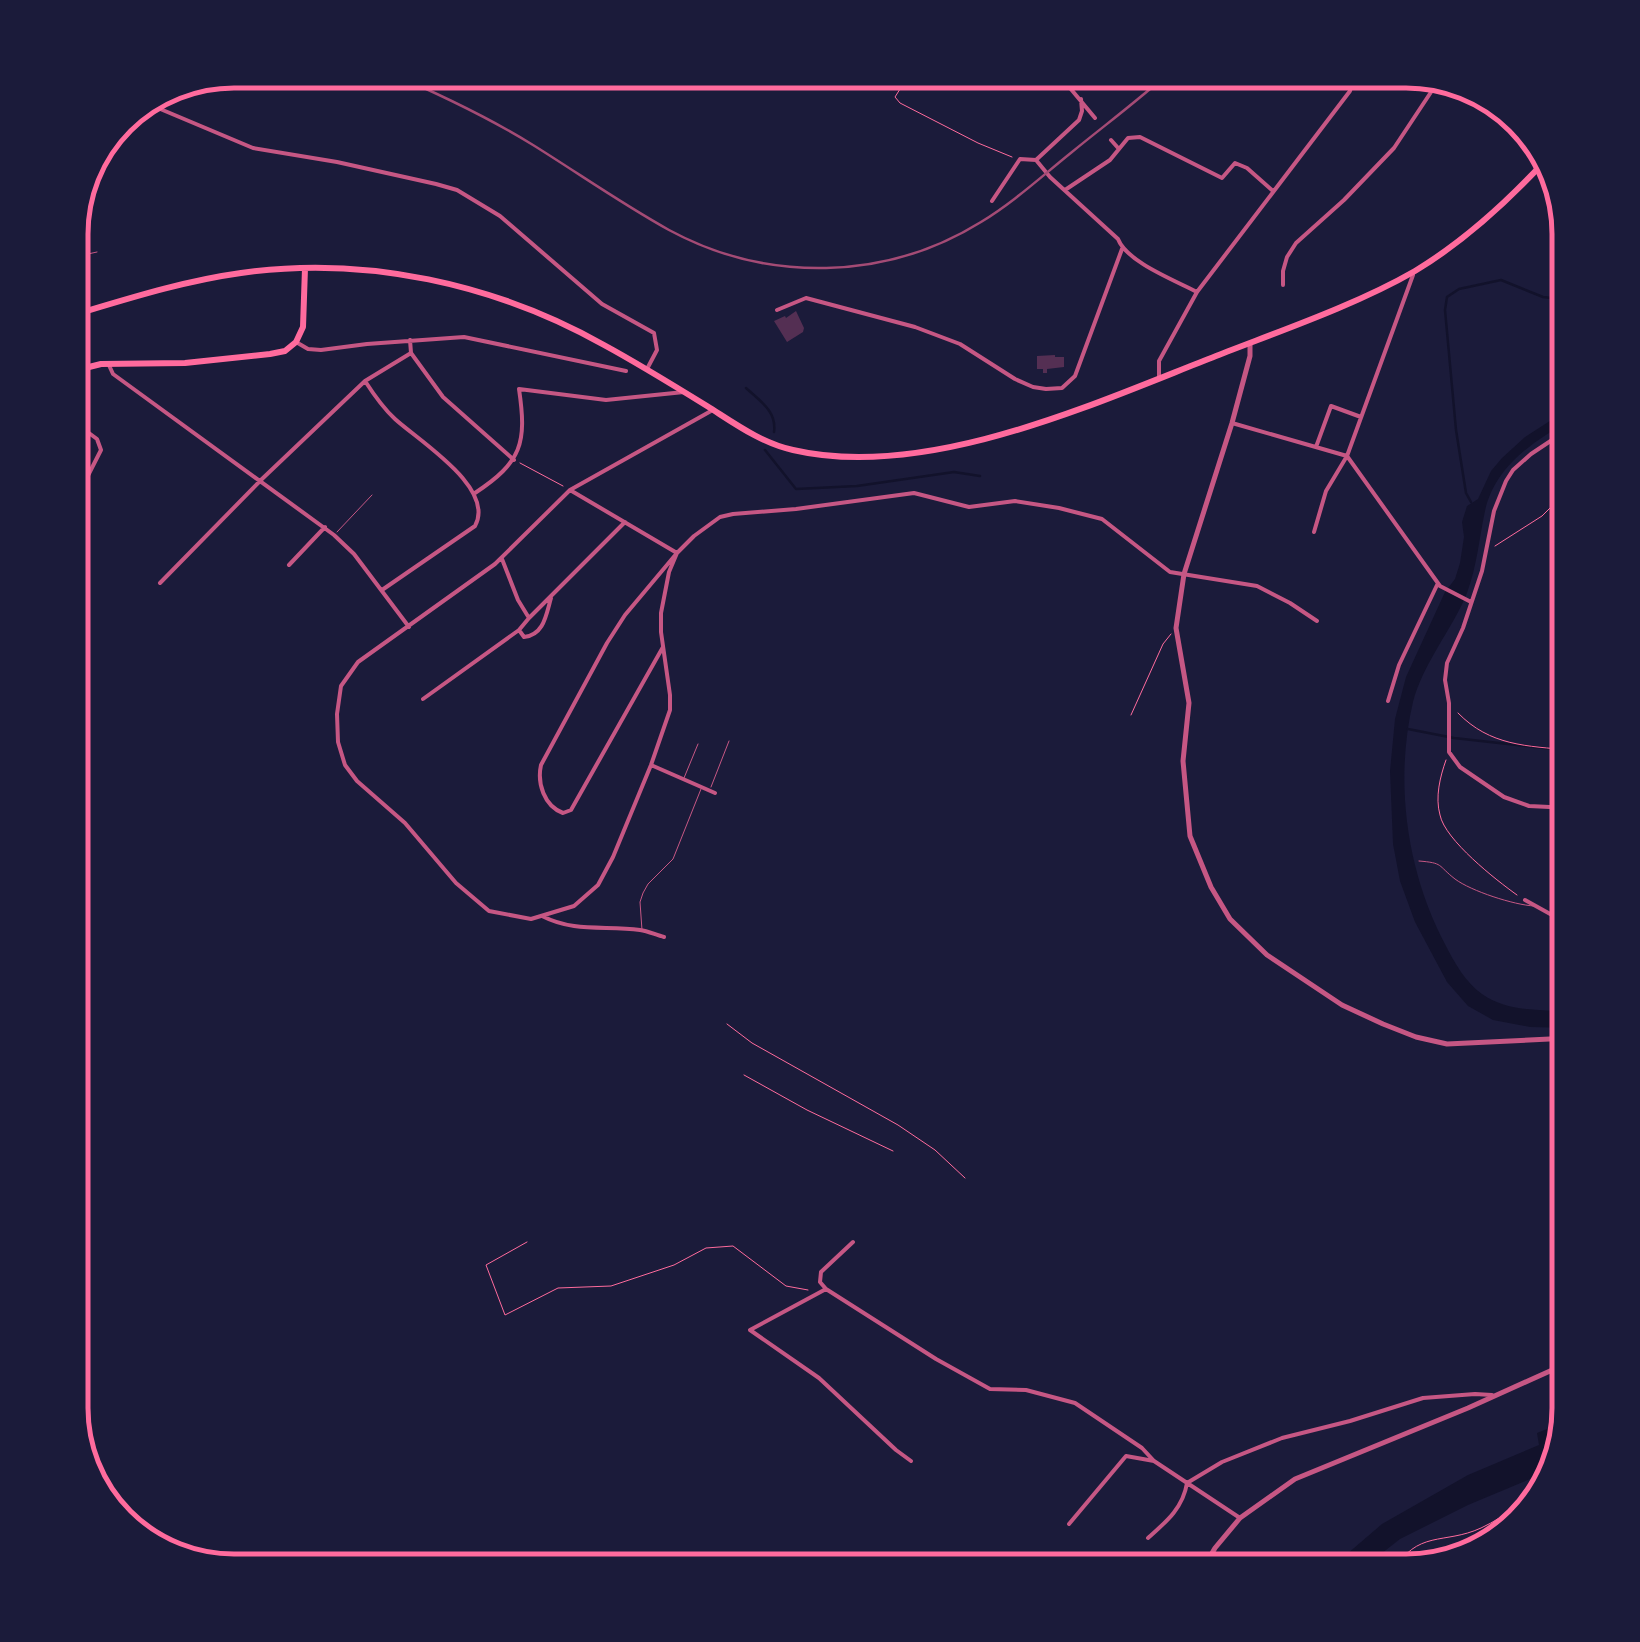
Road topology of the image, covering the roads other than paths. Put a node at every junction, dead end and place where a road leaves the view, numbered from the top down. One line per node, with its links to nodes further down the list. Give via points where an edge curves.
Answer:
1 (1071, 88): 4 (street)
2 (1351, 88): 12 (street)
3 (1432, 90): 19 (street, via 1394,148 1296,243)
4 (1080, 98): 6 (street); 9 (street, via 1079,120)
5 (158, 109): 29 (street, via 252,148 436,184 477,200 602,304 654,333 657,350)
6 (1094, 118)
7 (1111, 140): 8 (street)
8 (1118, 149): 11 (street); 12 (street, via 1140,137 1222,178 1235,163)
9 (1036, 160): 11 (street); 13 (street, via 1020,159)
10 (1537, 170): 18 (main road, via 1476,227)
11 (1066, 190): 14 (street)
12 (1274, 191): 20 (street)
13 (992, 200)
14 (1122, 249): 20 (street); 21 (street, via 1075,376 1062,388 1014,380 960,344 870,314 806,298)
15 (97, 252): 16 (lane)
16 (88, 254)
17 (305, 268): 22 (main road, via 216,277); 24 (main road, via 304,321); 29 (main road, via 387,273 479,291 566,324)
18 (1414, 271): 25 (main road); 35 (street)
19 (1283, 284)
20 (1197, 292): 31 (street, via 1159,361)
21 (777, 310)
22 (88, 311)
23 (410, 340): 24 (street, via 320,350); 26 (street); 30 (street, via 464,337)
24 (296, 342): 27 (main road, via 270,354)
25 (1250, 344): 31 (main road); 36 (street)
26 (411, 353): 32 (street); 41 (street, via 443,396)
27 (108, 363): 28 (main road); 43 (street, via 113,374)
28 (88, 368)
29 (648, 369): 33 (main road)
30 (626, 370)
31 (1160, 378): 34 (main road, via 1040,423 886,458 789,450)
32 (365, 381): 43 (street); 45 (street, via 392,417)
33 (684, 392): 34 (main road); 41 (street, via 606,400 519,389 523,417)
34 (713, 410): 44 (street)
35 (1362, 417): 39 (street, via 1332,406); 40 (street)
36 (1232, 423): 39 (street); 54 (street)
37 (88, 433): 42 (street, via 101,450)
38 (1552, 440): 59 (street, via 1513,470 1500,494)
39 (1316, 447): 40 (street)
40 (1347, 456): 49 (street); 56 (street)
41 (514, 460): 45 (street)
42 (88, 476)
43 (262, 480): 48 (street); 55 (street)
44 (570, 490): 47 (street); 52 (street)
45 (475, 493): 57 (street, via 475,526)
46 (372, 495): 50 (lane)
47 (626, 522): 51 (street); 58 (street)
48 (326, 527): 50 (street); 53 (street)
49 (1314, 532)
50 (334, 534): 57 (street)
51 (677, 552): 54 (street, via 720,516 914,493 969,507 1016,501 1102,519 1170,572); 64 (street, via 661,613); 64 (street, via 607,643 541,764 540,785 555,810 572,810)
52 (502, 558): 60 (street); 62 (street)
53 (289, 565)
54 (1184, 574): 61 (street, via 1256,586); 81 (street, via 1176,628 1189,703 1183,761 1190,836 1230,918 1267,955 1342,1005 1416,1038 1446,1044)
55 (160, 583)
56 (1439, 584): 59 (street); 66 (street, via 1398,665)
57 (382, 590): 62 (street)
58 (551, 598): 60 (street); 63 (street, via 540,630 529,638)
59 (1468, 600): 73 (street, via 1447,663 1449,752 1504,797)
60 (529, 618): 63 (street)
61 (1317, 621)
62 (409, 627): 78 (street, via 358,662 342,686 338,742 345,766 489,911)
63 (519, 630): 65 (street)
64 (663, 646): 69 (street, via 670,710)
65 (423, 699)
66 (1388, 701)
67 (728, 741): 72 (lane)
68 (698, 744): 70 (lane)
69 (651, 765): 70 (street); 78 (street, via 598,885 574,906)
70 (684, 778): 71 (street)
71 (702, 786): 72 (street); 79 (lane, via 673,859 644,893)
72 (712, 791)
73 (1552, 807)
74 (1419, 861): 76 (lane, via 1438,862 1471,887)
75 (1525, 900): 76 (street)
76 (1537, 907): 77 (street)
77 (1552, 915)
78 (542, 916): 79 (street, via 584,929)
79 (642, 930): 80 (street)
80 (664, 937)
81 (1552, 1039)
82 (853, 1242): 83 (street, via 821,1272)
83 (826, 1289): 86 (street, via 990,1389 1026,1390 1075,1404); 87 (street, via 750,1330 819,1378)
84 (1552, 1370): 85 (street)
85 (1496, 1395): 88 (street, via 1423,1398 1282,1438); 89 (street, via 1295,1479)
86 (1154, 1460): 88 (street); 90 (street, via 1126,1456)
87 (911, 1461)
88 (1187, 1483): 89 (street); 91 (street, via 1176,1512)
89 (1240, 1518): 92 (street)
90 (1069, 1524)
91 (1148, 1538)
92 (1212, 1554)

